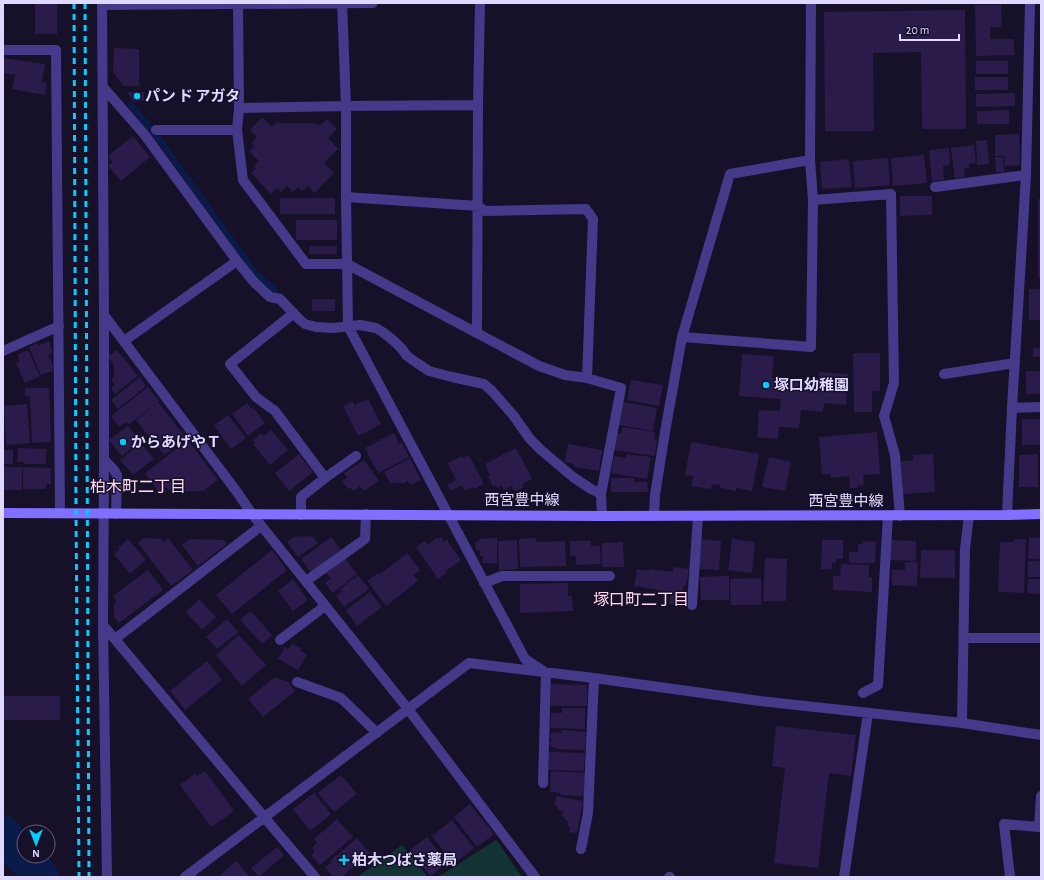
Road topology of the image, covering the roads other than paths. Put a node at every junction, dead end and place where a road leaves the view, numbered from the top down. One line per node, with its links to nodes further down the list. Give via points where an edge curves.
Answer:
1 (342, 3): 2 (street); 7 (street); 11 (street)
2 (374, 3)
3 (480, 3): 10 (street)
4 (811, 3): 15 (street)
5 (1030, 3): 16 (street)
6 (102, 4): 7 (street); 9 (street)
7 (238, 4): 12 (street)
8 (3, 50): 25 (street, via 56,50)
9 (103, 87): 21 (street, via 144,134); 24 (street)
10 (478, 104): 11 (street); 20 (street)
11 (346, 106): 12 (street); 18 (street)
12 (239, 108): 14 (street)
13 (156, 130): 14 (street)
14 (237, 130): 22 (street, via 243,180 306,264)
15 (810, 160): 19 (street); 28 (street, via 730,174)
16 (1026, 175): 17 (street); 31 (street)
17 (935, 187)
18 (346, 197): 20 (street); 22 (street)
19 (813, 200): 28 (street, via 811,347); 55 (street, via 891,194 894,383 884,416 895,455)
20 (478, 206): 27 (street); 33 (street, via 485,211 586,209 593,219)
21 (237, 261): 23 (street, via 270,297 280,299); 29 (street)
22 (347, 264): 26 (street); 27 (street)
23 (294, 313): 26 (street, via 305,324 316,327); 38 (street, via 230,364 256,397 275,411)
24 (104, 315): 29 (street); 37 (street)
25 (59, 326): 30 (street); 41 (street)
26 (348, 326): 39 (street, via 376,328 394,341 407,356 429,370 484,384 541,450 573,477); 48 (street)
27 (477, 333): 33 (street, via 539,366 564,376)
28 (682, 337): 52 (street, via 654,495)
29 (124, 341): 44 (street)
30 (3, 351)
31 (1015, 363): 32 (street); 35 (street)
32 (944, 374)
33 (587, 378): 39 (street, via 621,388)
34 (1041, 407): 35 (street)
35 (1012, 408): 50 (street)
36 (356, 456): 38 (street)
37 (104, 459): 42 (street); 43 (street, via 117,475)
38 (325, 478): 47 (street, via 301,497)
39 (601, 494): 51 (street)
40 (5, 511): 41 (main road, 西宮豊中線)
41 (60, 513): 42 (main road, 西宮豊中線)
42 (104, 513): 43 (main road, 西宮豊中線); 62 (street)
43 (116, 514): 44 (main road, 西宮豊中線)
44 (252, 514): 47 (main road, 西宮豊中線); 56 (street)
45 (366, 514): 47 (main road, 西宮豊中線); 48 (main road, 西宮豊中線); 58 (street, via 365,539)
46 (1041, 514): 50 (main road, 西宮豊中線)
47 (301, 515)
48 (448, 515): 51 (main road, 西宮豊中線); 59 (street)
49 (969, 515): 50 (main road, 西宮豊中線); 55 (main road, 西宮豊中線); 63 (street)
50 (1007, 515)
51 (602, 516): 52 (main road, 西宮豊中線)
52 (654, 516): 53 (main road, 西宮豊中線)
53 (698, 516): 54 (main road, 西宮豊中線); 60 (street)
54 (888, 516): 55 (main road, 西宮豊中線); 70 (street, via 878,685)
55 (900, 516)
56 (261, 526): 58 (street); 65 (street)
57 (610, 576): 59 (street, via 502,576)
58 (306, 581): 61 (street)
59 (484, 583): 67 (street, via 525,658)
60 (692, 605)
61 (325, 606): 66 (street); 71 (street)
62 (103, 625): 65 (street); 80 (street)
63 (964, 638): 64 (street); 73 (street)
64 (1041, 638)
65 (115, 640): 78 (street)
66 (280, 640)
67 (546, 673): 68 (street); 71 (street, via 469,663); 76 (street)
68 (594, 678): 72 (street); 79 (street, via 588,813)
69 (297, 682): 74 (street, via 341,698)
70 (864, 693)
71 (408, 709): 74 (street); 83 (street)
72 (868, 713): 73 (street); 84 (street)
73 (962, 723): 75 (street)
74 (377, 733): 78 (street)
75 (1041, 735)
76 (543, 783)
77 (1041, 796): 85 (street, via 1039,827 1004,824)
78 (264, 818): 81 (street); 82 (street)
79 (580, 849)
80 (107, 877)
81 (185, 877)
82 (315, 877)
83 (535, 877)
84 (844, 877)
85 (1010, 877)

